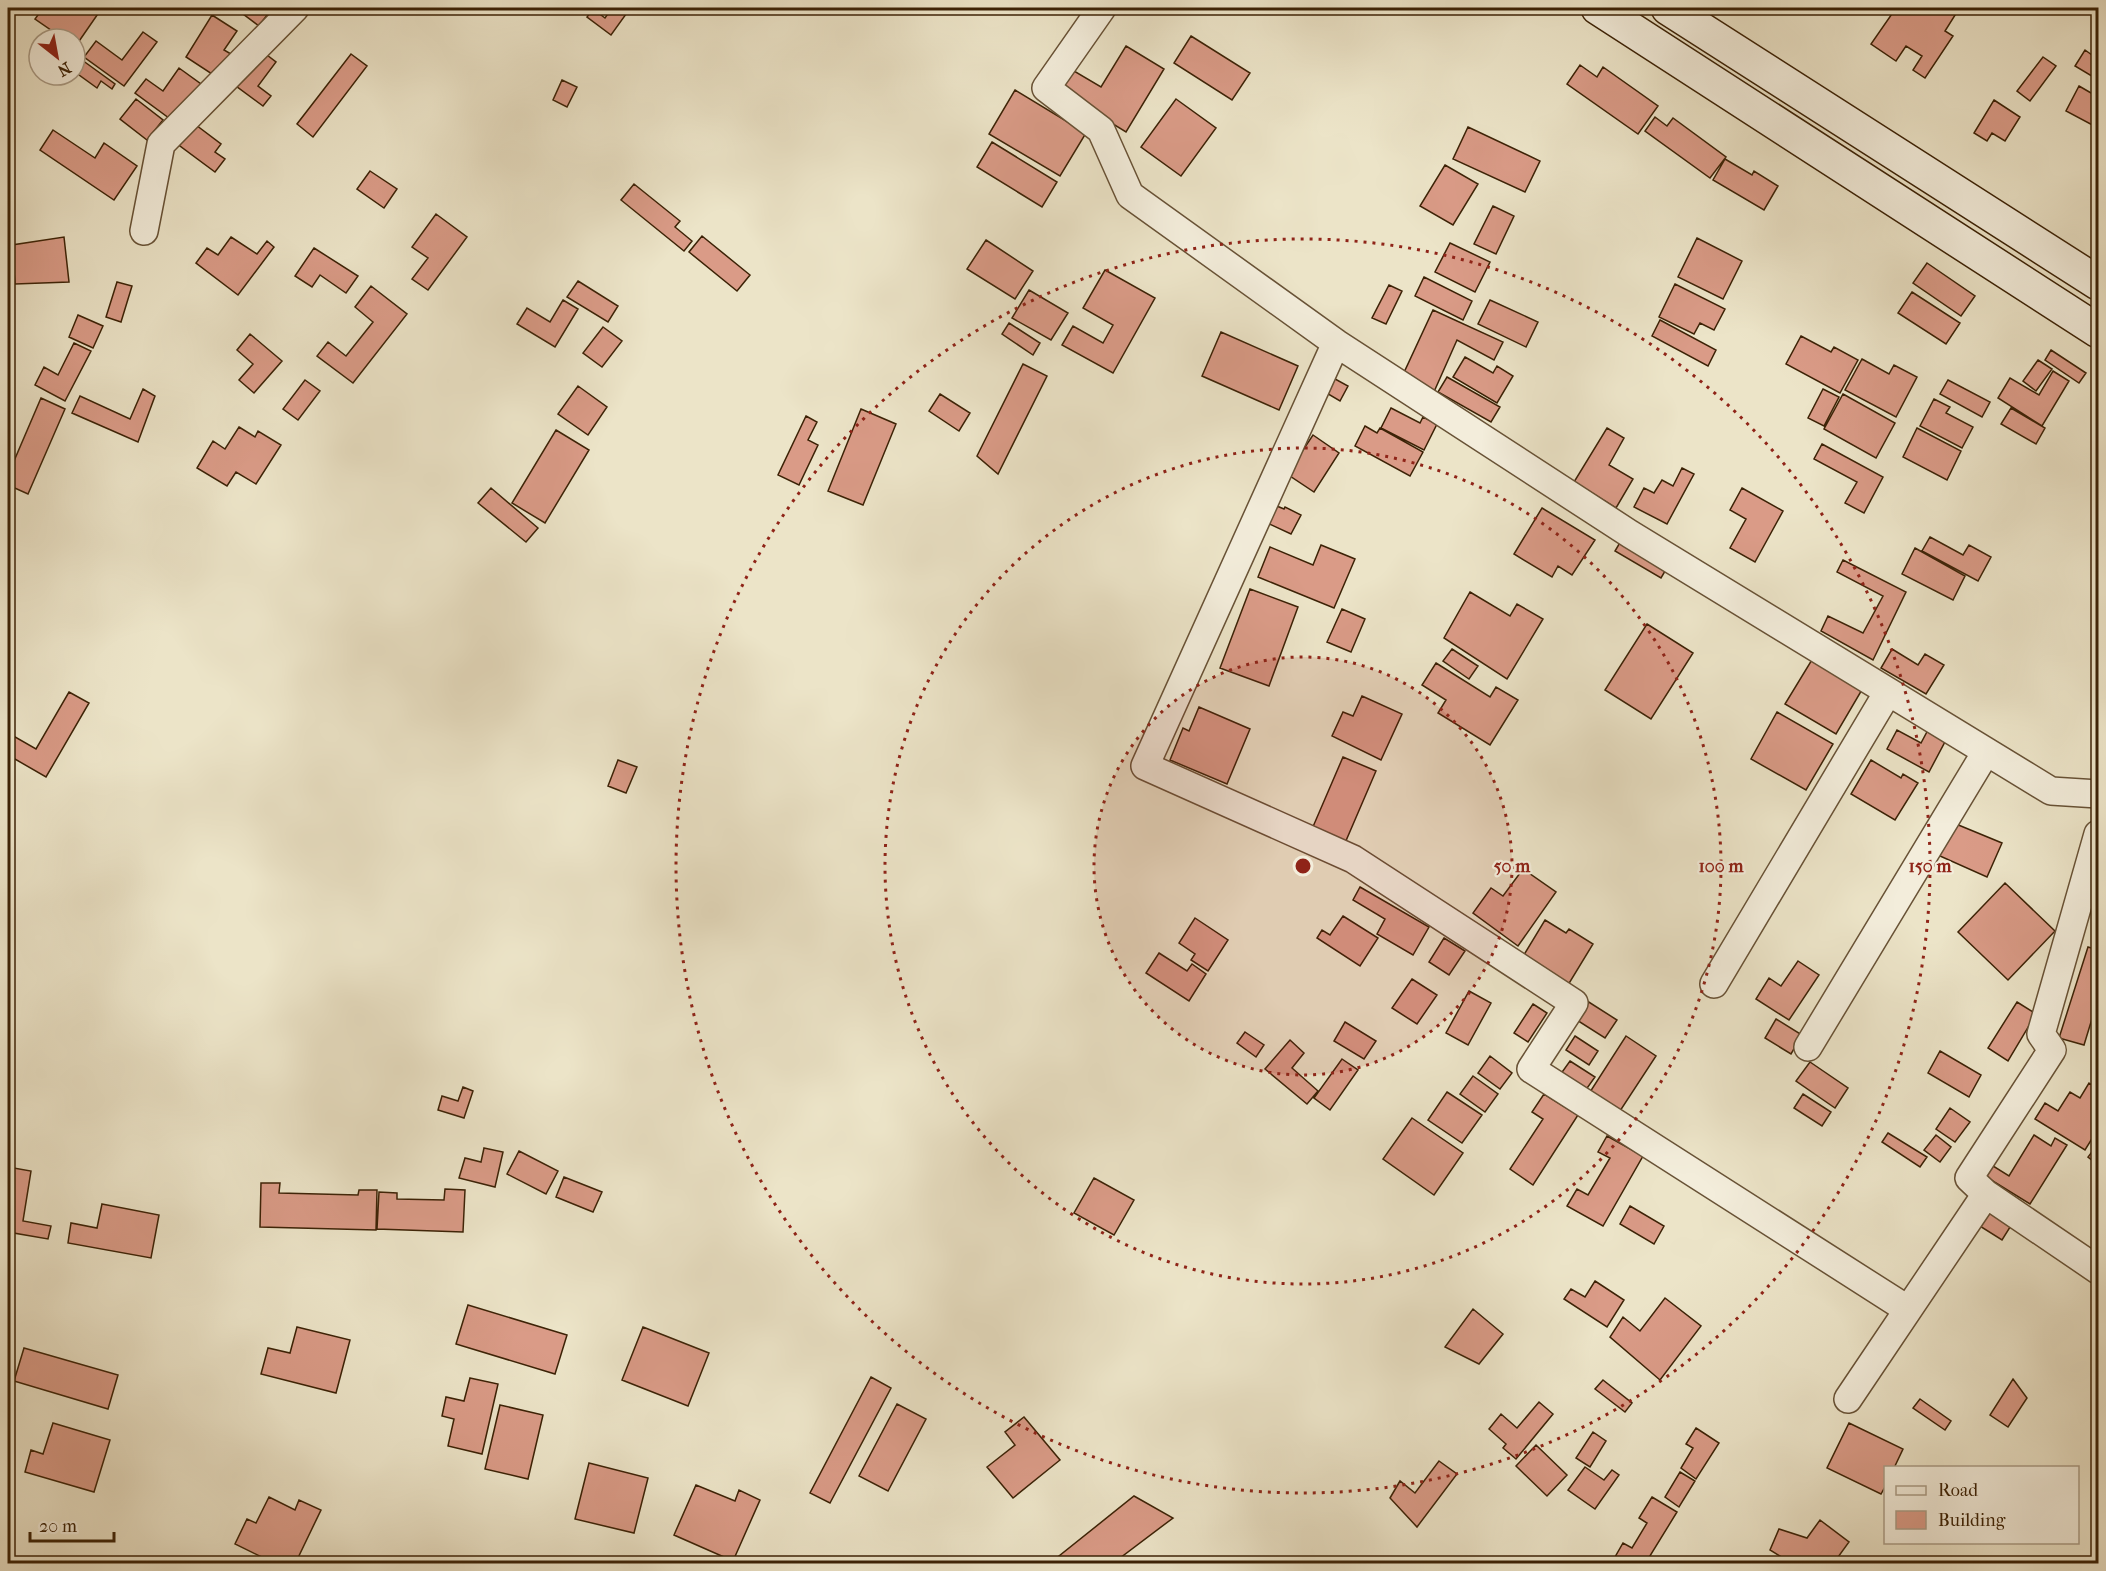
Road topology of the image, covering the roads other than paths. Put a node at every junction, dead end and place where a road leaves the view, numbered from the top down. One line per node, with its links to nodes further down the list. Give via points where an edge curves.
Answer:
1 (295, 8): 5 (street, via 161,144)
2 (1102, 8): 8 (street, via 1046,88 1101,130 1130,195)
3 (1598, 8): 7 (main road)
4 (1668, 8): 6 (main road)
5 (144, 231)
6 (2098, 283)
7 (2098, 331)
8 (1336, 343): 9 (street, via 1630,534); 17 (street, via 1145,766 1353,859 1574,1003 1531,1069)
9 (1888, 692): 10 (street); 13 (street)
10 (1986, 752): 11 (street, via 2051,791); 14 (street)
11 (2098, 794)
12 (2098, 834): 15 (street, via 2042,1034 2052,1050 1969,1178)
13 (1714, 984)
14 (1808, 1047)
15 (1986, 1194): 16 (street); 17 (street)
16 (2098, 1270)
17 (1907, 1309): 18 (street)
18 (1848, 1399)

